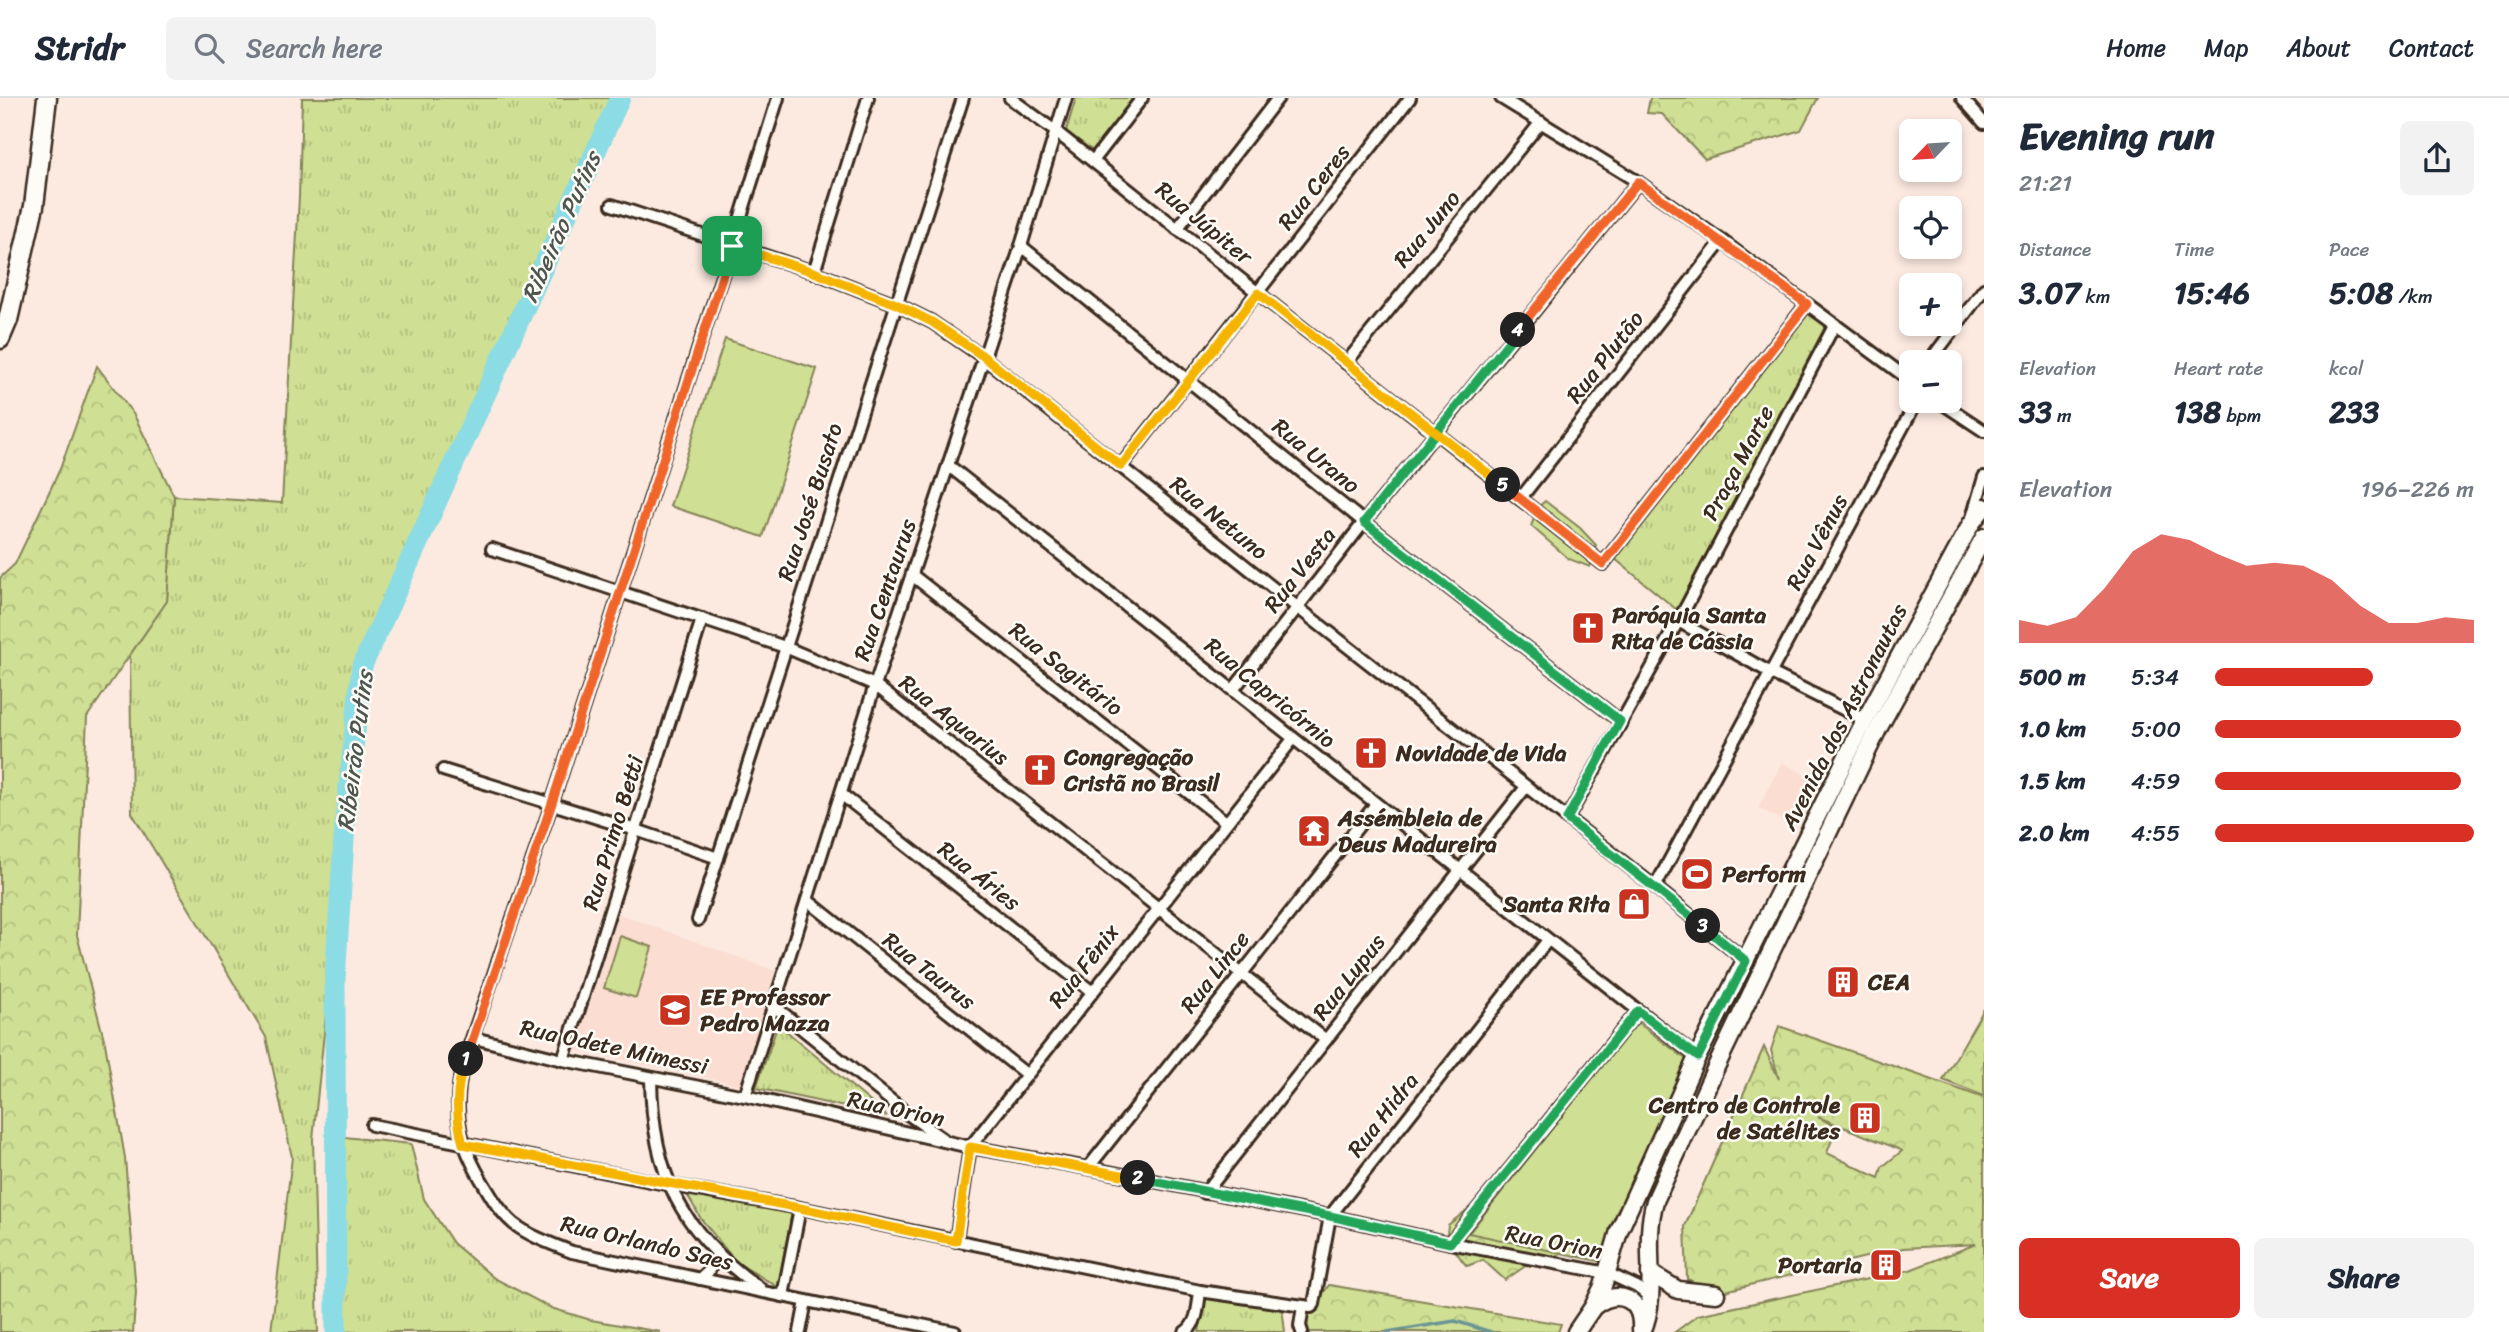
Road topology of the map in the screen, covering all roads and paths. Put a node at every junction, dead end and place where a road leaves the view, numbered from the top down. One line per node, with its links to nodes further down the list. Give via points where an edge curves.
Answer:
1 (47, 98): 28 (main road, via 34,206)
2 (778, 98): 20 (street, Rua Orlando Saes)
3 (868, 98): 22 (street)
4 (963, 98): 25 (street, Rua José Busato)
5 (1010, 98): 14 (street, Rua Júpiter)
6 (1066, 98): 14 (street, Rua Centaurus)
7 (1142, 98): 15 (street)
8 (1278, 98): 18 (street)
9 (1410, 98): 24 (street, Rua Ceres)
10 (1501, 98): 12 (street)
11 (1962, 98): 13 (street)
12 (1541, 122): 16 (street); 31 (street, Rua Juno)
13 (1984, 123)
14 (1055, 131): 15 (street, Rua Júpiter); 21 (street, Rua Centaurus)
15 (1093, 162): 18 (street, Rua Júpiter)
16 (1638, 182): 19 (street); 37 (street, Rua Vesta)
17 (612, 205): 20 (street, Rua Netuno)
18 (1177, 229): 24 (street, Rua Júpiter)
19 (1723, 241): 26 (street); 41 (street, Rua Plutão)
20 (732, 246): 22 (street, Rua Netuno); 49 (street, Rua Orlando Saes)
21 (1021, 246): 30 (street, Rua Centaurus); 33 (street, Rua Urano)
22 (814, 272): 25 (street, Rua Netuno)
23 (1984, 289): 29 (street)
24 (1258, 293): 31 (street, Rua Júpiter); 33 (street, Rua Ceres)
25 (896, 304): 30 (street, Rua Netuno); 53 (street, Rua José Busato)
26 (1807, 304): 27 (street); 47 (street, Praça Marte)
27 (1835, 324): 32 (street); 52 (street, Praça Marte)
28 (0, 339)
29 (1938, 350)
30 (983, 356): 38 (street, Rua Centaurus); 39 (street, Rua Netuno)
31 (1346, 363): 37 (street, Rua Júpiter)
32 (1899, 372)
33 (1189, 379): 39 (street, Rua Ceres); 43 (street, Rua Urano)
34 (1911, 413): 54 (street, Rua Vênus)
35 (1957, 413): 36 (street)
36 (1984, 431)
37 (1436, 432): 41 (street, Rua Júpiter); 43 (street, Rua Vesta)
38 (948, 466): 48 (street, Rua Centaurus); 56 (street, Rua Capricórnio)
39 (1121, 466): 50 (street, Rua Netuno)
40 (1984, 477): 44 (street)
41 (1520, 499): 47 (street, Rua Júpiter)
42 (1984, 507): 44 (main road, Avenida dos Astronautas)
43 (1364, 522): 50 (street, Rua Vesta); 58 (street, Rua Urano)
44 (1971, 524): 57 (main road, Avenida dos Astronautas)
45 (1984, 537): 102 (main road, Avenida dos Astronautas, via 1878,729 1683,1140 1651,1216)
46 (492, 549): 49 (street, Rua Aquarius)
47 (1603, 564)
48 (912, 575): 55 (street, Rua Centaurus); 66 (street, Rua Sagitário)
49 (620, 591): 51 (street, Rua Aquarius); 63 (street, Rua Orlando Saes)
50 (1297, 607): 56 (street, Rua Vesta); 61 (street, Rua Netuno)
51 (702, 619): 53 (street, Rua Aquarius); 67 (street, Rua Primo Betti)
52 (1678, 621): 54 (street); 58 (street, Praça Marte)
53 (785, 647): 55 (street, Rua Aquarius); 68 (street, Rua José Busato)
54 (1771, 673): 57 (street); 70 (street, Rua Vênus)
55 (875, 685): 62 (street, Rua Centaurus); 72 (street, Rua Aquarius)
56 (1233, 690): 59 (street, Rua Capricórnio)
57 (1865, 720): 75 (main road, Avenida dos Astronautas)
58 (1620, 721): 65 (street, Praça Marte)
59 (1293, 738): 64 (street, Rua Capricórnio); 66 (street, Rua Fênix)
60 (443, 769): 63 (street)
61 (1525, 787): 65 (street, Rua Netuno); 69 (street, Rua Lupus)
62 (841, 794): 71 (street, Rua Centaurus); 77 (street, Rua Áries)
63 (552, 803): 67 (street); 80 (street, Rua Orlando Saes)
64 (1376, 804): 69 (street, Rua Capricórnio); 76 (street, Rua Lince)
65 (1567, 819): 70 (street, Rua Netuno)
66 (1226, 822): 72 (street, Rua Fênix)
67 (636, 830): 68 (street); 83 (street, Rua Primo Betti)
68 (718, 858): 73 (street, Rua José Busato)
69 (1460, 871): 74 (street, Rua Capricórnio); 81 (street, Rua Lupus)
70 (1655, 887): 75 (street, Rua Netuno)
71 (807, 900): 78 (street, Rua Centaurus); 84 (street, Rua Taurus)
72 (1158, 906): 76 (street, Rua Aquarius); 77 (street, Rua Fênix)
73 (698, 920)
74 (1548, 940): 79 (street, Rua Capricórnio); 97 (street, Rua Hidra)
75 (1746, 961): 82 (main road, Avenida dos Astronautas)
76 (1242, 972): 81 (street, Rua Aquarius); 93 (street, Rua Lince)
77 (1091, 991): 84 (street, Rua Fênix)
78 (774, 1006): 86 (street, Rua Centaurus); 87 (street)
79 (1638, 1011): 82 (street, Rua Capricórnio); 99 (street)
80 (474, 1038): 83 (street, Rua Odete Mimessi); 91 (street, Rua Orlando Saes, via 458,1087)
81 (1326, 1040): 95 (street, Rua Lupus)
82 (1698, 1057): 101 (main road, Avenida dos Astronautas, via 1619,1231)
83 (564, 1060): 85 (street, Rua Odete Mimessi)
84 (1026, 1074): 92 (street, Rua Fênix)
85 (651, 1078): 86 (street, Rua Odete Mimessi); 94 (street, via 657,1148)
86 (746, 1096): 89 (street, Rua Orion)
87 (909, 1115): 89 (street); 90 (street)
88 (372, 1125): 91 (street)
89 (897, 1131): 90 (street, Rua Orion)
90 (946, 1141): 92 (street, Rua Orion)
91 (463, 1144): 94 (street); 103 (street, Rua Orlando Saes, via 499,1211 534,1236 572,1252)
92 (970, 1147): 93 (street, Rua Orion); 98 (street, Rua Fênix)
93 (1088, 1168): 95 (street, Rua Orion)
94 (670, 1185): 96 (street); 100 (street, via 685,1215)
95 (1205, 1193): 97 (street, Rua Orion)
96 (800, 1208): 98 (street); 107 (street)
97 (1330, 1216): 99 (street, Rua Orion); 110 (street, Rua Hidra, via 1314,1304)
98 (956, 1241): 104 (street)
99 (1450, 1243): 101 (street, Rua Orion)
100 (717, 1255): 103 (street); 105 (street)
101 (1607, 1273): 108 (street, Rua Orion); 111 (main road, Avenida dos Astronautas)
102 (1650, 1273): 106 (main road, via 1678,1290); 108 (main road, Avenida dos Astronautas)
103 (699, 1279): 105 (street, Rua Orlando Saes)
104 (1200, 1291): 110 (street); 115 (street, via 1195,1321)
105 (765, 1292): 107 (street, Rua Orlando Saes)
106 (1716, 1294)
107 (783, 1296): 109 (street, Rua Orlando Saes)
108 (1650, 1297): 117 (main road, Avenida dos Astronautas)
109 (806, 1301): 113 (street); 114 (street, Rua Orlando Saes)
110 (1303, 1306): 116 (street, Rua Hidra)
111 (1593, 1307): 112 (main road, Avenida dos Astronautas); 117 (main road, via 1609,1297 1626,1298 1638,1310)
112 (1577, 1331)
113 (800, 1332)
114 (956, 1332)
115 (1185, 1332)
116 (1302, 1332)
117 (1641, 1332)

